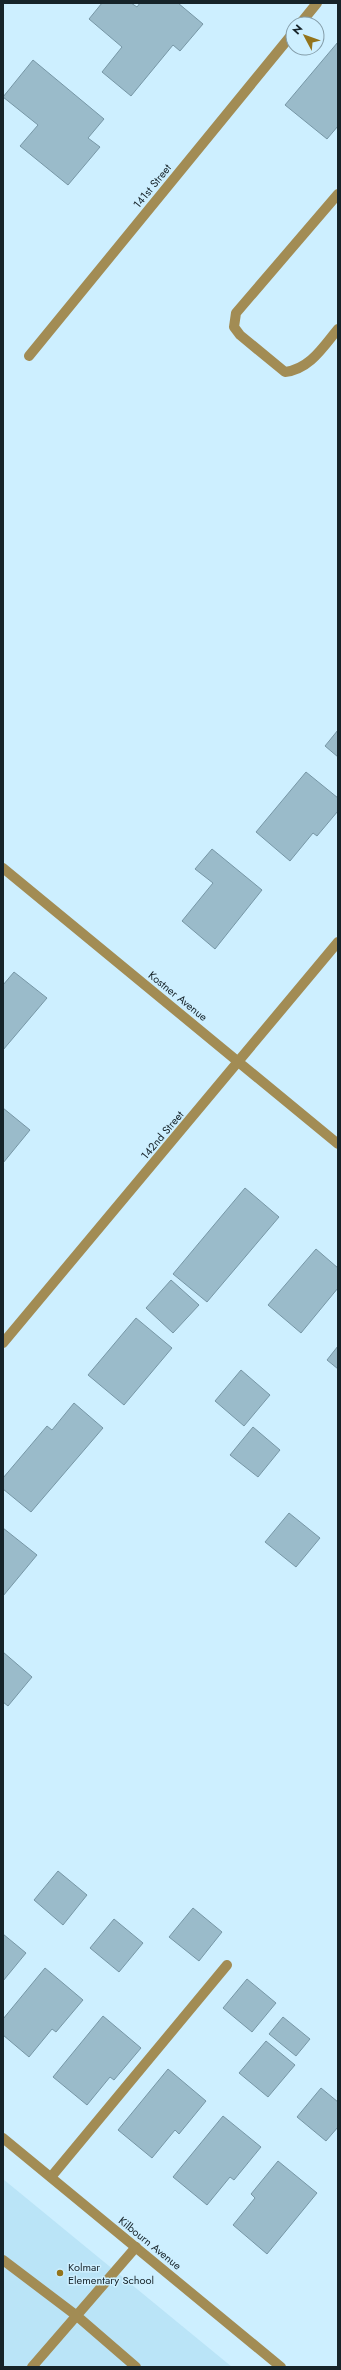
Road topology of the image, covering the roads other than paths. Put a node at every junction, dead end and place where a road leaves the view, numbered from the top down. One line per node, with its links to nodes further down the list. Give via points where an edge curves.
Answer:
1 (317, 3): 2 (street)
2 (306, 16)
3 (285, 43): 6 (street, 141st Street)
4 (338, 194): 5 (street, via 236,313 234,327 285,372 309,363)
5 (338, 329)
6 (29, 356)
7 (3, 868): 9 (street, Kostner Avenue)
8 (338, 942): 9 (street, 142nd Street)
9 (239, 1062): 10 (street, Kostner Avenue); 11 (street, 142nd Street)
10 (338, 1144)
11 (3, 1343)
12 (227, 1965): 14 (street)
13 (3, 2138): 14 (street, Kilbourn Avenue)
14 (50, 2177): 15 (street, Kilbourn Avenue)
15 (136, 2247): 17 (street); 20 (street, Kilbourn Avenue)
16 (3, 2260): 17 (street)
17 (77, 2316): 18 (street); 19 (street)
18 (32, 2367)
19 (136, 2367)
20 (281, 2367)

